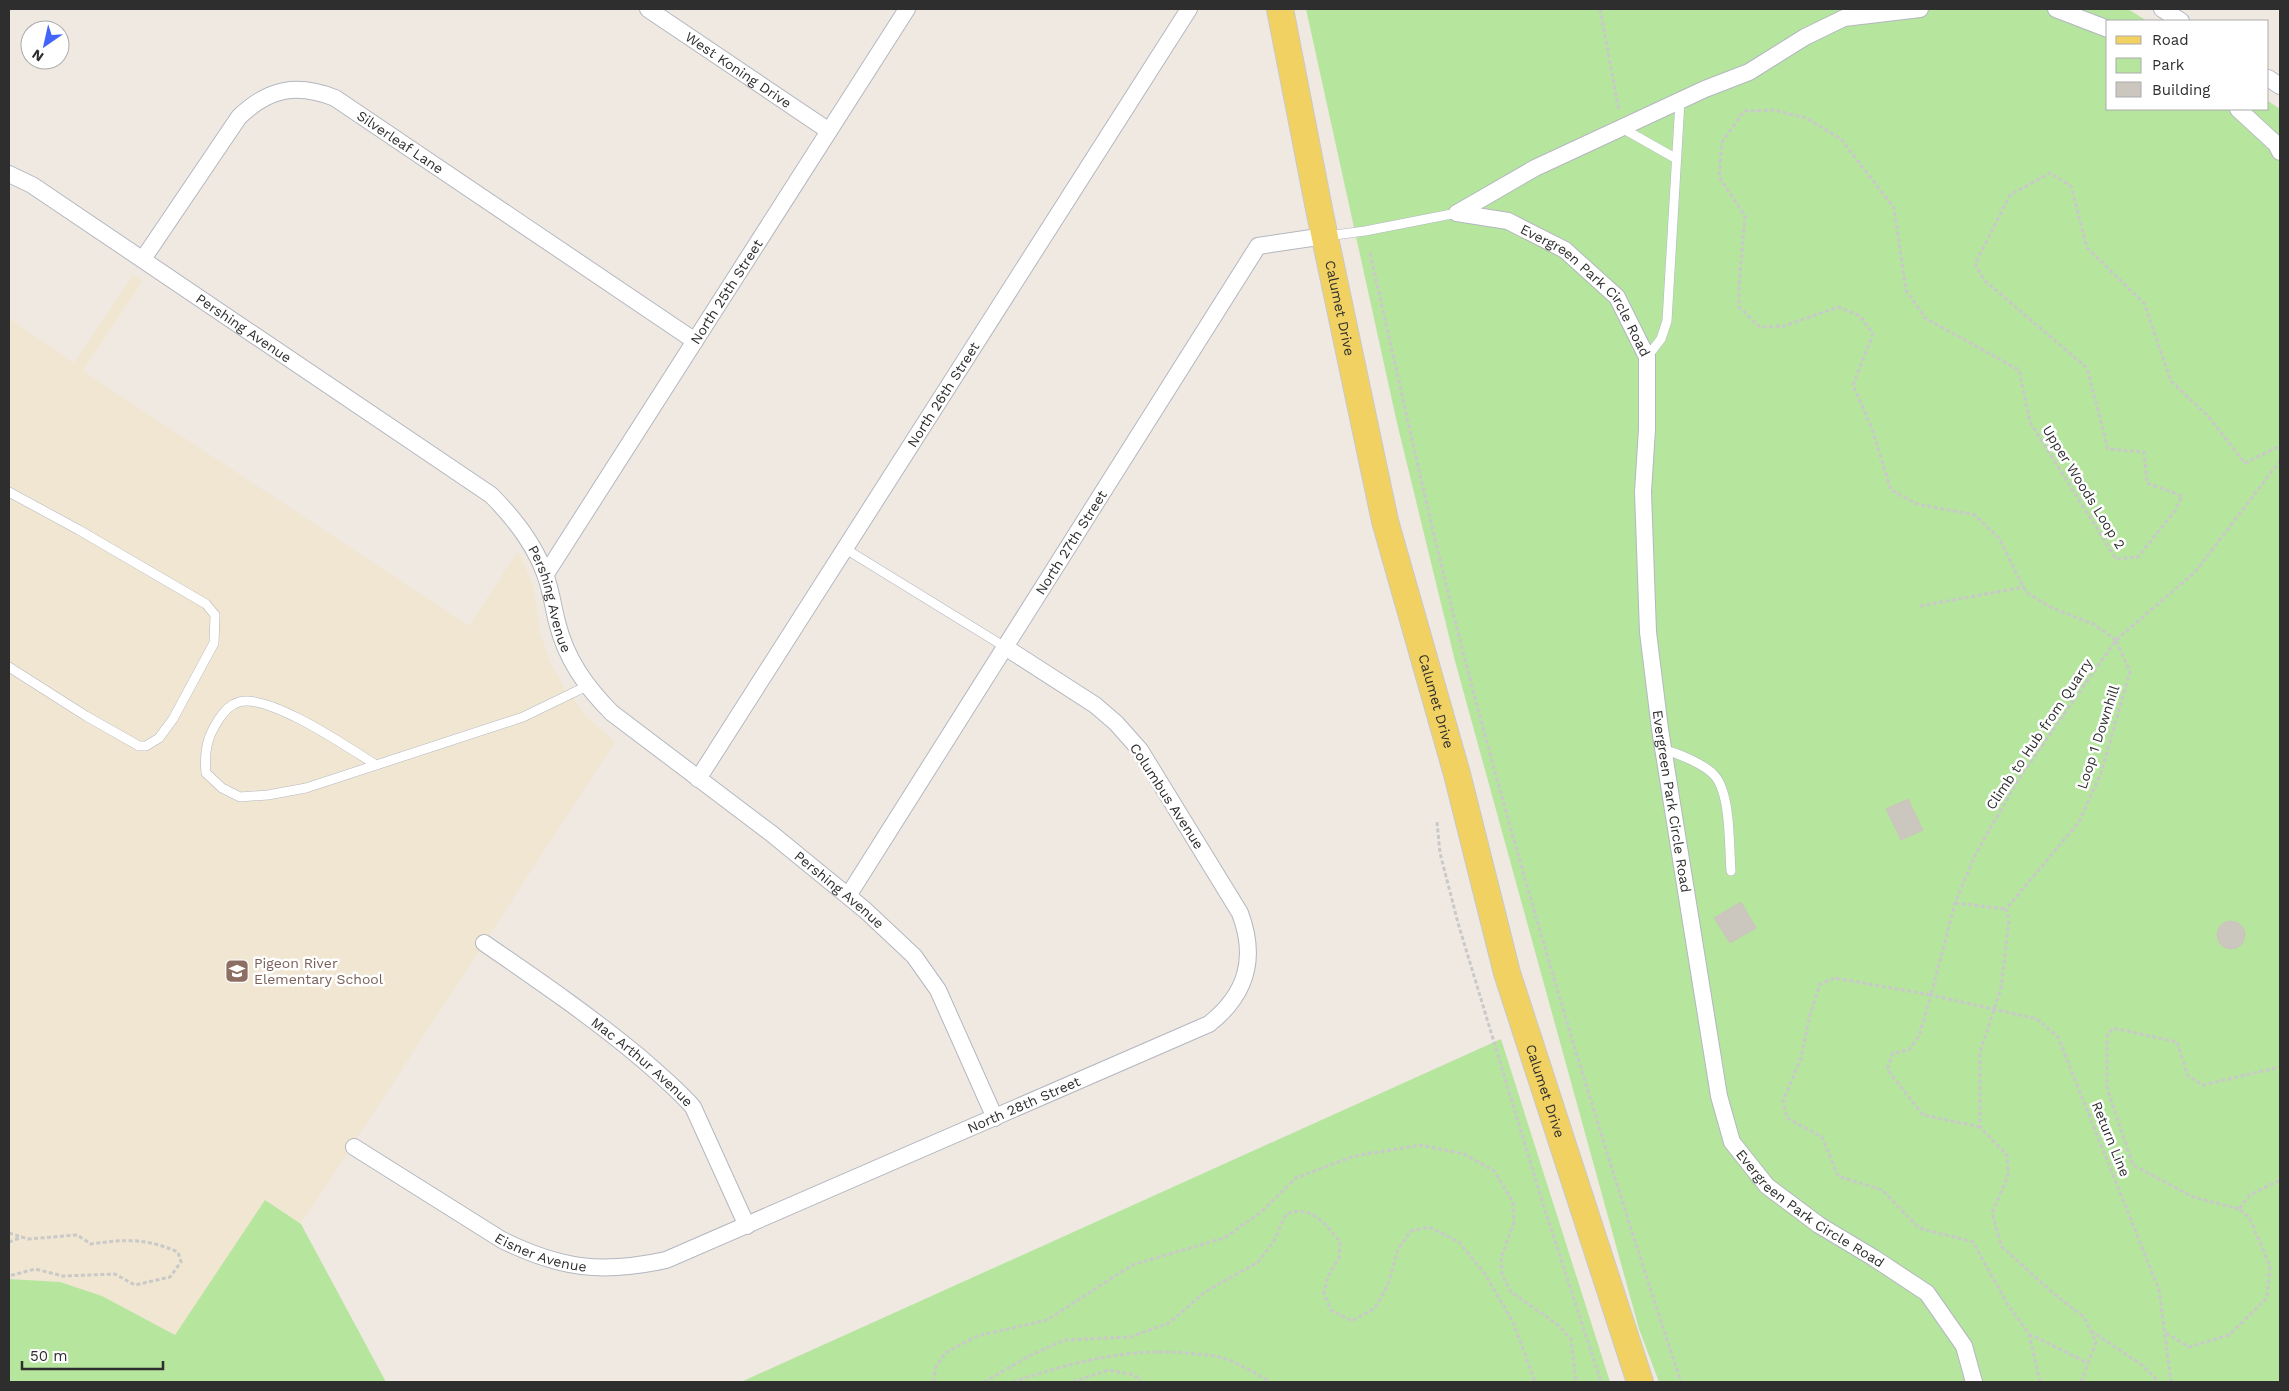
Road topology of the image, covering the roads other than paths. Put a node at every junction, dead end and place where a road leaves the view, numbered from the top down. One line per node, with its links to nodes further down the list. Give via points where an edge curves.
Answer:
1 (648, 9): 15 (street, West Koning Drive)
2 (907, 9): 15 (street, North 25th Street)
3 (1189, 9): 25 (street, North 26th Street)
4 (1280, 9): 20 (main road, Calumet Drive)
5 (1920, 9): 12 (street, Evergreen Park Circle Road, via 1844,18 1804,37 1749,72)
6 (2056, 9): 9 (street)
7 (2162, 9): 8 (street)
8 (2179, 20)
9 (2106, 28)
10 (2269, 79): 11 (street)
11 (2280, 86)
12 (1680, 101): 14 (street, Evergreen Park Circle Road); 17 (lane)
13 (2239, 110): 16 (street, via 2276,144)
14 (1622, 128): 17 (lane); 19 (street, Evergreen Park Circle Road, via 1535,168)
15 (829, 132): 22 (street, North 25th Street)
16 (2280, 152)
17 (1675, 158): 23 (lane, via 1667,321 1661,340)
18 (9, 174): 21 (street, Pershing Avenue, via 32,185)
19 (1457, 213): 20 (lane, Evergreen Park Circle Road); 23 (street, Evergreen Park Circle Road, via 1508,221 1565,250 1617,297)
20 (1325, 236): 27 (street, North 27th Street, via 1258,246); 40 (main road, Calumet Drive, via 1385,521 1457,774 1507,973)
21 (143, 259): 22 (street, Silverleaf Lane, via 240,117 251,106 283,90 319,91 335,98); 26 (street, Pershing Avenue, via 491,495 527,537)
22 (695, 340): 26 (street, North 25th Street)
23 (1647, 357): 30 (street, Evergreen Park Circle Road, via 1643,492 1648,632)
24 (9, 492): 28 (lane, via 206,604 215,615 214,643 173,719 159,738 146,746 138,746)
25 (844, 548): 27 (lane); 32 (street, North 26th Street)
26 (546, 574): 29 (street, Pershing Avenue, via 565,648)
27 (1005, 647): 34 (street, North 27th Street); 35 (street, Columbus Avenue, via 1095,705 1140,750 1240,913)
28 (9, 667)
29 (587, 686): 31 (lane, via 523,717); 32 (street, Pershing Avenue, via 612,714)
30 (1664, 750): 33 (lane, via 1682,754 1715,776 1724,795); 41 (street, Evergreen Park Circle Road, via 1719,1096 1732,1142 1767,1186 1782,1198 1818,1225 1927,1293 1964,1346)
31 (376, 765): 31 (lane, via 298,718 267,704 240,702 228,708 206,744 206,773 222,788 240,797 268,796 306,788)
32 (698, 779): 34 (street, Pershing Avenue)
33 (1731, 872)
34 (848, 896): 37 (street, Pershing Avenue, via 925,970 938,990)
35 (1248, 937): 37 (street, North 28th Street, via 1249,960 1244,981 1236,998 1209,1024)
36 (484, 943): 39 (street, Mac Arthur Avenue, via 567,1000 680,1092 693,1106)
37 (995, 1118): 39 (street, North 28th Street)
38 (354, 1147): 39 (street, Eisner Avenue, via 502,1240 547,1259 579,1267 639,1266 666,1260)
39 (747, 1226)
40 (1640, 1382)
41 (1974, 1382)

